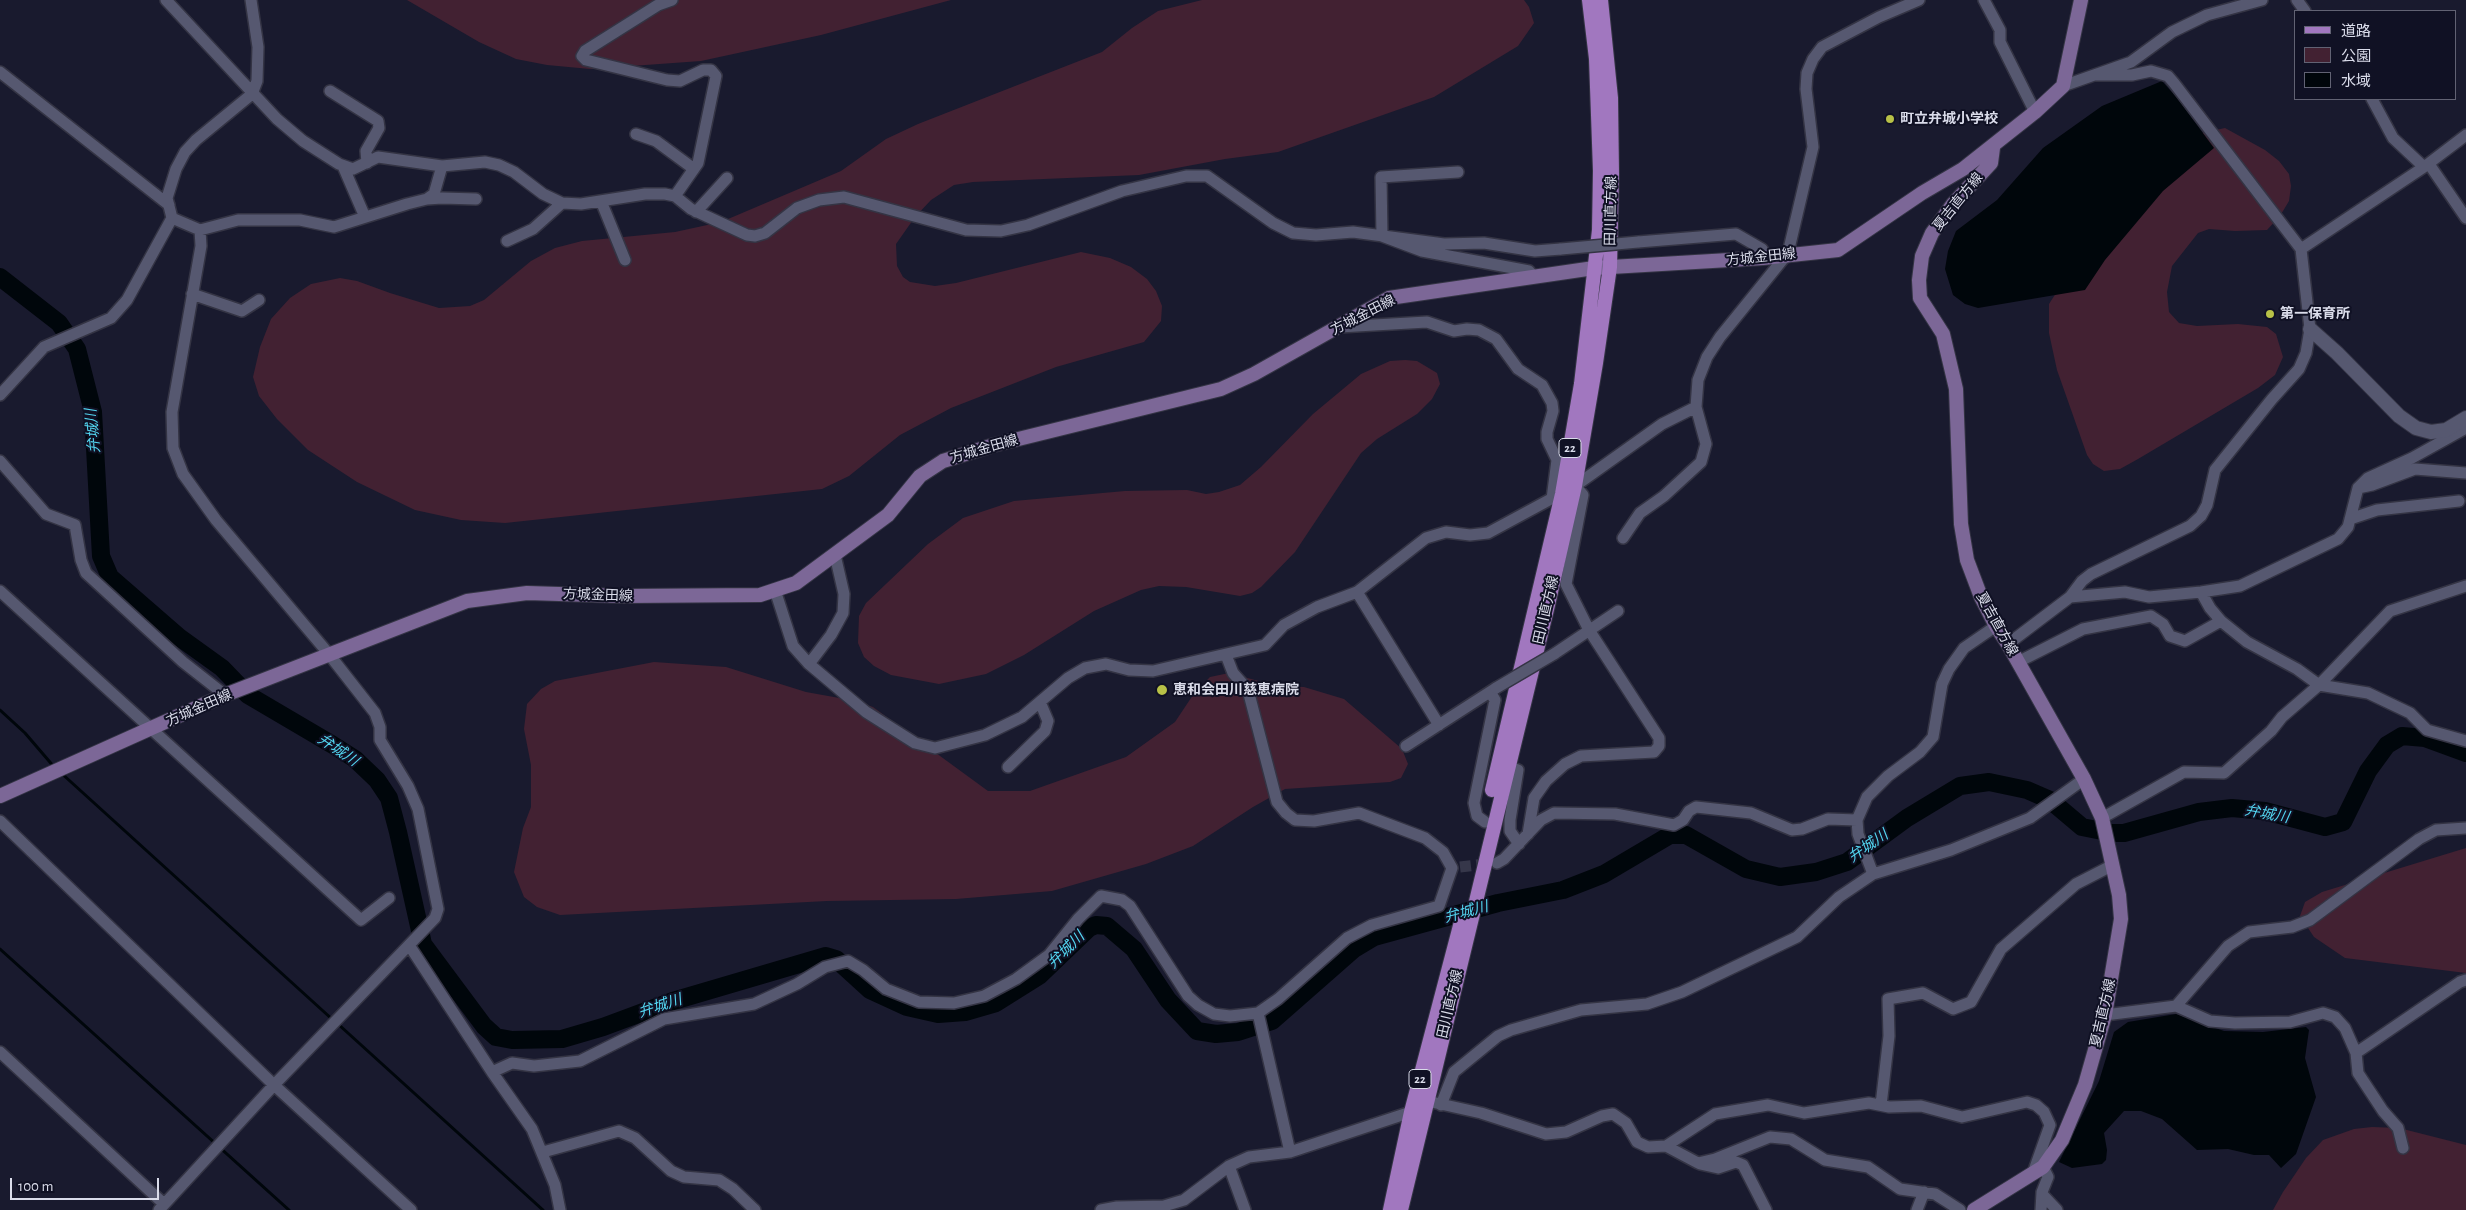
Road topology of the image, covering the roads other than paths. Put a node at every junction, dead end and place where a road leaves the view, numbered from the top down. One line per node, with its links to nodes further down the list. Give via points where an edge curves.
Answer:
1 (166, 0): 16 (street)
2 (251, 0): 16 (street, via 258,47 257,81)
3 (672, 0): 26 (street, via 658,5 582,56 586,60 667,80 680,81 703,70 711,70 716,76 698,163)
4 (1588, 0): 46 (main road, 田川直方線 / 22, via 1596,59 1600,171)
5 (1600, 0): 47 (main road, 田川直方線 / 22, via 1611,98)
6 (1919, 0): 43 (street, via 1879,17 1822,48 1813,59 1807,73 1806,89 1813,147)
7 (1984, 0): 18 (street, via 2000,30 2000,42)
8 (2081, 0): 14 (main road)
9 (2262, 0): 13 (street, via 2207,15 2172,32 2131,62)
10 (2297, 0): 11 (street)
11 (2305, 10)
12 (0, 72): 34 (street)
13 (2094, 75): 14 (street); 42 (street, via 2132,75 2151,71 2168,76)
14 (2062, 86): 18 (main road, 夏吉直方線)
15 (330, 91): 22 (street, via 378,121 379,128 366,151)
16 (252, 94): 24 (street, via 303,141); 34 (street, via 185,152 176,169)
17 (2373, 100): 23 (street, via 2393,138)
18 (2035, 112): 21 (main road, 夏吉直方線)
19 (636, 134): 26 (street, via 656,141)
20 (2466, 135): 23 (street)
21 (1993, 148): 43 (main road, 方城金田線, via 1838,250); 74 (main road, 夏吉直方線, via 1991,163 1953,204 1932,233 1922,256 1918,280 1920,298 1943,334 1956,389 1961,524 1968,560)
22 (366, 163): 24 (street, via 353,169); 25 (street, via 378,158)
23 (2427, 165): 38 (street); 42 (street)
24 (343, 166): 36 (street)
25 (442, 166): 30 (street, via 434,194); 33 (street, via 485,162 499,165)
26 (694, 169): 29 (street)
27 (1458, 172): 40 (street, via 1381,177)
28 (727, 178): 35 (street)
29 (675, 196): 32 (street, via 645,194); 35 (street)
30 (427, 200): 31 (street); 36 (street)
31 (476, 200)
32 (601, 201): 33 (street); 45 (street)
33 (562, 203): 41 (street, via 533,229)
34 (168, 204): 37 (street)
35 (696, 212): 40 (street, via 755,236 765,233 797,208 819,200 844,198 966,230 1001,231 1028,225 1122,191 1186,176 1207,176 1273,223 1293,233 1353,232)
36 (365, 217): 39 (street, via 334,227 300,220 238,220)
37 (172, 218): 39 (street); 53 (street, via 127,300 111,318 44,346)
38 (2466, 218)
39 (200, 230): 49 (street, via 201,246)
40 (1382, 236): 44 (street, bridge, via 1444,244 1484,243 1535,251 1736,234 1762,249); 48 (street, via 1422,251 1529,271)
41 (507, 240)
42 (2302, 249): 52 (street)
43 (1788, 254): 44 (main road, 方城金田線); 54 (street, via 1707,357 1698,380)
44 (1766, 257): 47 (main road, 方城金田線)
45 (625, 260)
46 (1594, 268): 47 (main road, 方城金田線); 48 (main road, 方城金田線); 61 (main road, 田川直方線 / 22, via 1581,384)
47 (1610, 268): 59 (main road, 田川直方線 / 22)
48 (1534, 277): 51 (main road, 方城金田線, via 1389,298)
49 (192, 294): 50 (street, via 242,311); 77 (street, via 172,412 172,448 183,474 216,520)
50 (259, 300)
51 (1339, 327): 61 (street, via 1427,322 1454,331 1479,330 1496,338 1518,369 1542,385 1552,403 1547,439 1557,460); 65 (main road, 方城金田線, via 1221,389 943,461 920,476 888,515)
52 (2310, 329): 55 (street, via 2399,416 2416,428 2431,432 2446,430); 71 (street, via 2306,353 2299,369 2216,470 2201,516 2190,526 2091,574)
53 (0, 395)
54 (1696, 407): 59 (street, via 1662,424); 64 (street, via 1706,444 1701,462 1640,513)
55 (2466, 418)
56 (2466, 428): 60 (street, via 2368,478)
57 (0, 461): 83 (street, via 46,514 76,525 86,573 183,662)
58 (2466, 473): 60 (street, via 2415,468)
59 (1575, 486): 61 (street); 75 (street, via 1583,495 1566,584); 90 (main road, 田川直方線 / 22)
60 (2358, 488): 63 (street)
61 (1557, 496): 69 (street, via 1488,533 1446,532 1426,538); 96 (main road, 田川直方線 / 22)
62 (2459, 501): 63 (street, via 2377,510)
63 (2350, 519): 70 (street, via 2348,528 2338,539 2240,586)
64 (1623, 538)
65 (835, 555): 67 (main road, 方城金田線, via 796,583); 80 (street, via 844,594 844,613)
66 (2466, 586): 81 (street, via 2390,611)
67 (775, 590): 77 (main road, 方城金田線, via 760,595 527,593 467,601); 80 (street, via 793,646)
68 (0, 591): 86 (street)
69 (1357, 592): 78 (street, via 1317,607 1284,625 1265,644); 85 (street)
70 (2201, 592): 71 (street, via 2149,597 2125,592); 73 (street)
71 (2070, 597): 76 (street)
72 (1618, 611): 75 (street)
73 (2221, 621): 79 (street, via 2184,641 2170,636 2163,624 2151,616 2083,629); 81 (street, via 2247,642)
74 (1996, 626): 76 (main road, 夏吉直方線); 94 (street, via 1964,648 1942,684 1932,737 1920,752 1867,797)
75 (1589, 630): 82 (street, bridge); 98 (street, via 1659,738 1659,746 1654,752 1581,756 1565,764 1546,781 1534,798)
76 (2008, 644): 79 (main road, 夏吉直方線)
77 (328, 653): 83 (main road, 方城金田線, via 293,670); 105 (street, via 375,713 380,740 418,809 438,909 435,918)
78 (1226, 655): 84 (street, via 1153,670 1129,670 1106,664 1085,668); 109 (street, via 1233,673 1248,690 1277,802 1286,813 1295,820 1314,821 1359,813 1425,838 1456,868 1439,906 1372,925 1347,938)
79 (2018, 662): 91 (main road, 夏吉直方線)
80 (809, 664): 84 (street, via 866,712 915,743 935,748 985,735 1022,717)
81 (2319, 685): 87 (street, via 2368,693 2410,713 2427,730); 93 (street, via 2224,772 2184,772)
82 (1493, 690): 85 (street); 96 (street, via 1495,700 1474,803 1477,816)
83 (225, 695): 86 (main road, 方城金田線)
84 (1040, 702): 89 (street, via 1048,721 1045,731)
85 (1439, 724): 88 (street)
86 (152, 730): 92 (main road, 方城金田線); 104 (street, via 361,920)
87 (2466, 741)
88 (1406, 746)
89 (1008, 766)
90 (1508, 766): 99 (street, via 1518,770 1510,831); 103 (main road, 田川直方線 / 22)
91 (2084, 779): 93 (main road, 夏吉直方線); 102 (street, via 2030,818 1951,850)
92 (0, 796)
93 (2102, 818): 100 (main road, 夏吉直方線)
94 (1857, 820): 98 (street, via 1828,819 1792,830 1751,813 1696,807 1674,825 1615,814 1554,813 1541,820); 102 (street, via 1858,834)
95 (0, 821): 114 (street)
96 (1485, 822): 103 (main road, 田川直方線 / 22)
97 (2466, 828): 108 (street, via 2436,830 2419,839 2310,920 2249,932 2228,946)
98 (1528, 834): 99 (street)
99 (1519, 844): 101 (street)
100 (2111, 858): 110 (main road, 夏吉直方線, via 2121,919); 116 (street, via 2002,949 1971,1002 1953,1008 1923,993 1888,999 1889,1036)
101 (1498, 863)
102 (1873, 874): 115 (street, via 1839,897 1797,937 1682,992 1647,1004 1581,1010 1498,1036 1454,1072)
103 (1474, 889): 106 (main road, 田川直方線 / 22)
104 (389, 898)
105 (409, 945): 113 (street); 114 (street)
106 (1457, 952): 115 (main road, 田川直方線 / 22); 117 (main road, 田川直方線 / 22)
107 (2466, 980): 112 (street)
108 (2176, 1006): 110 (street); 112 (street, via 2210,1021 2235,1023 2290,1022 2323,1013 2335,1017)
109 (1258, 1015): 113 (street, via 1214,1014 1198,1005 1188,996 1130,906 1122,900 1101,896 1049,954 1016,979 984,996 954,1003 919,1002 886,989 848,961 825,967 798,984 754,1004 664,1019 580,1061 534,1066 512,1063); 121 (street)
110 (2104, 1015): 124 (main road, 夏吉直方線, via 2085,1085 2062,1140)
111 (0, 1052): 127 (street)
112 (2356, 1053): 119 (street, via 2358,1073 2398,1128)
113 (492, 1072): 120 (street, via 532,1129)
114 (274, 1085): 127 (street); 128 (street)
115 (1434, 1103): 117 (street); 118 (street, via 1481,1112 1546,1134 1566,1132 1613,1114 1626,1123 1637,1142 1648,1147); 134 (main road, 田川直方線 / 22)
116 (1881, 1105): 118 (street, via 1868,1103 1804,1113 1768,1105 1715,1114); 124 (street, via 1921,1106 1962,1117 2027,1102 2036,1105 2044,1112 2050,1125)
117 (1411, 1112): 121 (street); 133 (main road, 田川直方線 / 22)
118 (1666, 1146): 122 (street)
119 (2403, 1148)
120 (543, 1152): 129 (street); 130 (street, via 619,1131 635,1138 671,1171 684,1177 719,1180)
121 (1290, 1152): 123 (street, via 1249,1156)
122 (1698, 1163): 125 (street, via 1770,1137 1791,1138 1825,1160 1868,1167 1900,1188); 135 (street, via 1718,1168 1736,1162 1743,1165)
123 (1229, 1166): 131 (street, via 1184,1200 1164,1206 1117,1206); 132 (street)
124 (2038, 1170): 126 (street, via 2048,1177); 138 (main road, 夏吉直方線)
125 (1924, 1192): 136 (street); 137 (street, via 1935,1194)
126 (2042, 1194): 139 (street); 140 (street)
127 (162, 1207)
128 (410, 1210)
129 (560, 1210)
130 (755, 1210)
131 (1100, 1210)
132 (1244, 1210)
133 (1390, 1210)
134 (1401, 1210)
135 (1766, 1210)
136 (1917, 1210)
137 (1960, 1210)
138 (1974, 1210)
139 (2041, 1210)
140 (2057, 1210)

